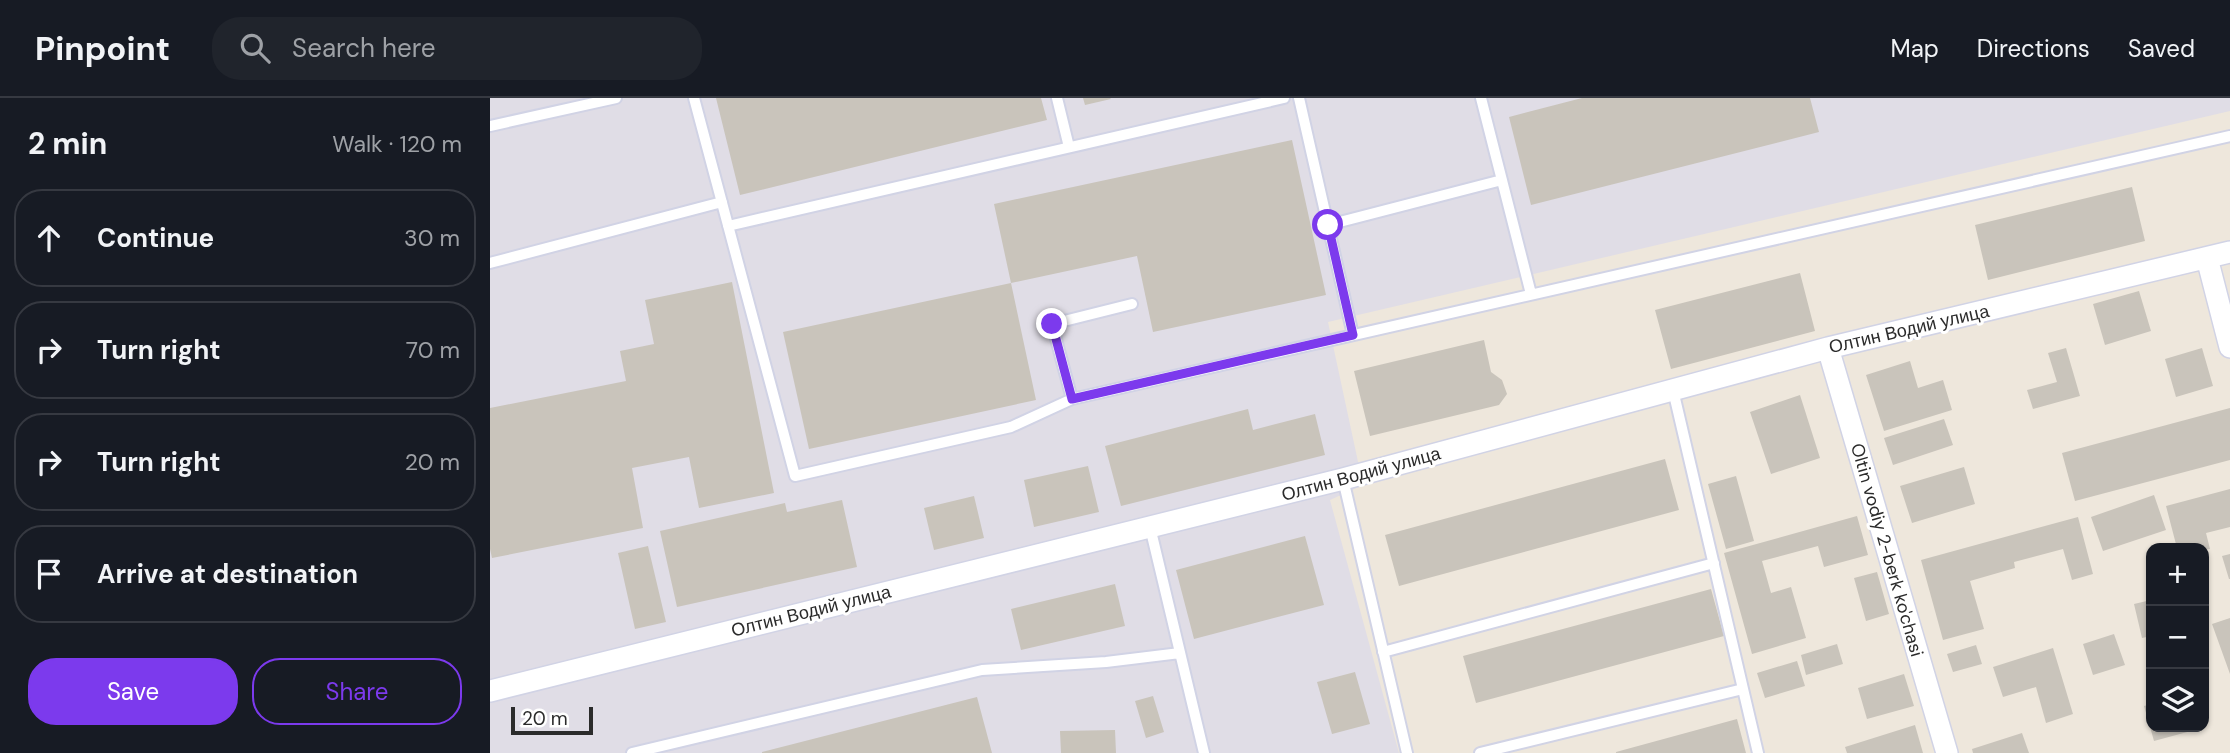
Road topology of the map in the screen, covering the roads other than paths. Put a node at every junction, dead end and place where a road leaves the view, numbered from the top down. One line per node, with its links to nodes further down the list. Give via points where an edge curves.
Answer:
1 (616, 98): 7 (lane)
2 (694, 98): 11 (lane)
3 (1057, 98): 9 (lane)
4 (1284, 98): 9 (lane)
5 (1299, 98): 12 (lane)
6 (1481, 98): 10 (lane)
7 (490, 126)
8 (2230, 136): 17 (lane)
9 (1069, 147): 13 (lane)
10 (1502, 180): 12 (lane); 17 (lane)
11 (722, 202): 13 (lane); 16 (lane)
12 (1328, 225): 19 (lane)
13 (728, 226): 23 (lane, via 795,476 1011,427)
14 (2230, 252): 15 (street, Олтин Водий улица)
15 (2207, 258): 20 (street); 21 (street, Олтин Водий улица)
16 (490, 262)
17 (1531, 294): 19 (lane)
18 (1132, 304): 23 (lane, via 1052,324)
19 (1353, 335): 23 (lane)
20 (2230, 346)
21 (1828, 348): 22 (street, Олтин Водий улица); 36 (street, Oltin vodiy 2-berk ko'chasi)
22 (1673, 390): 24 (street, Олтин Водий улица); 26 (lane)
23 (1072, 399)
24 (1343, 480): 25 (street, Олтин Водий улица); 27 (lane)
25 (1150, 527): 28 (lane); 30 (street, Олтин Водий улица)
26 (1714, 563): 27 (lane); 29 (lane)
27 (1383, 652): 33 (lane)
28 (1180, 653): 31 (lane, via 982,670); 32 (lane)
29 (1743, 689): 34 (lane); 35 (lane)
30 (490, 691)
31 (632, 753)
32 (1204, 753)
33 (1407, 753)
34 (1480, 753)
35 (1758, 753)
36 (1947, 753)

